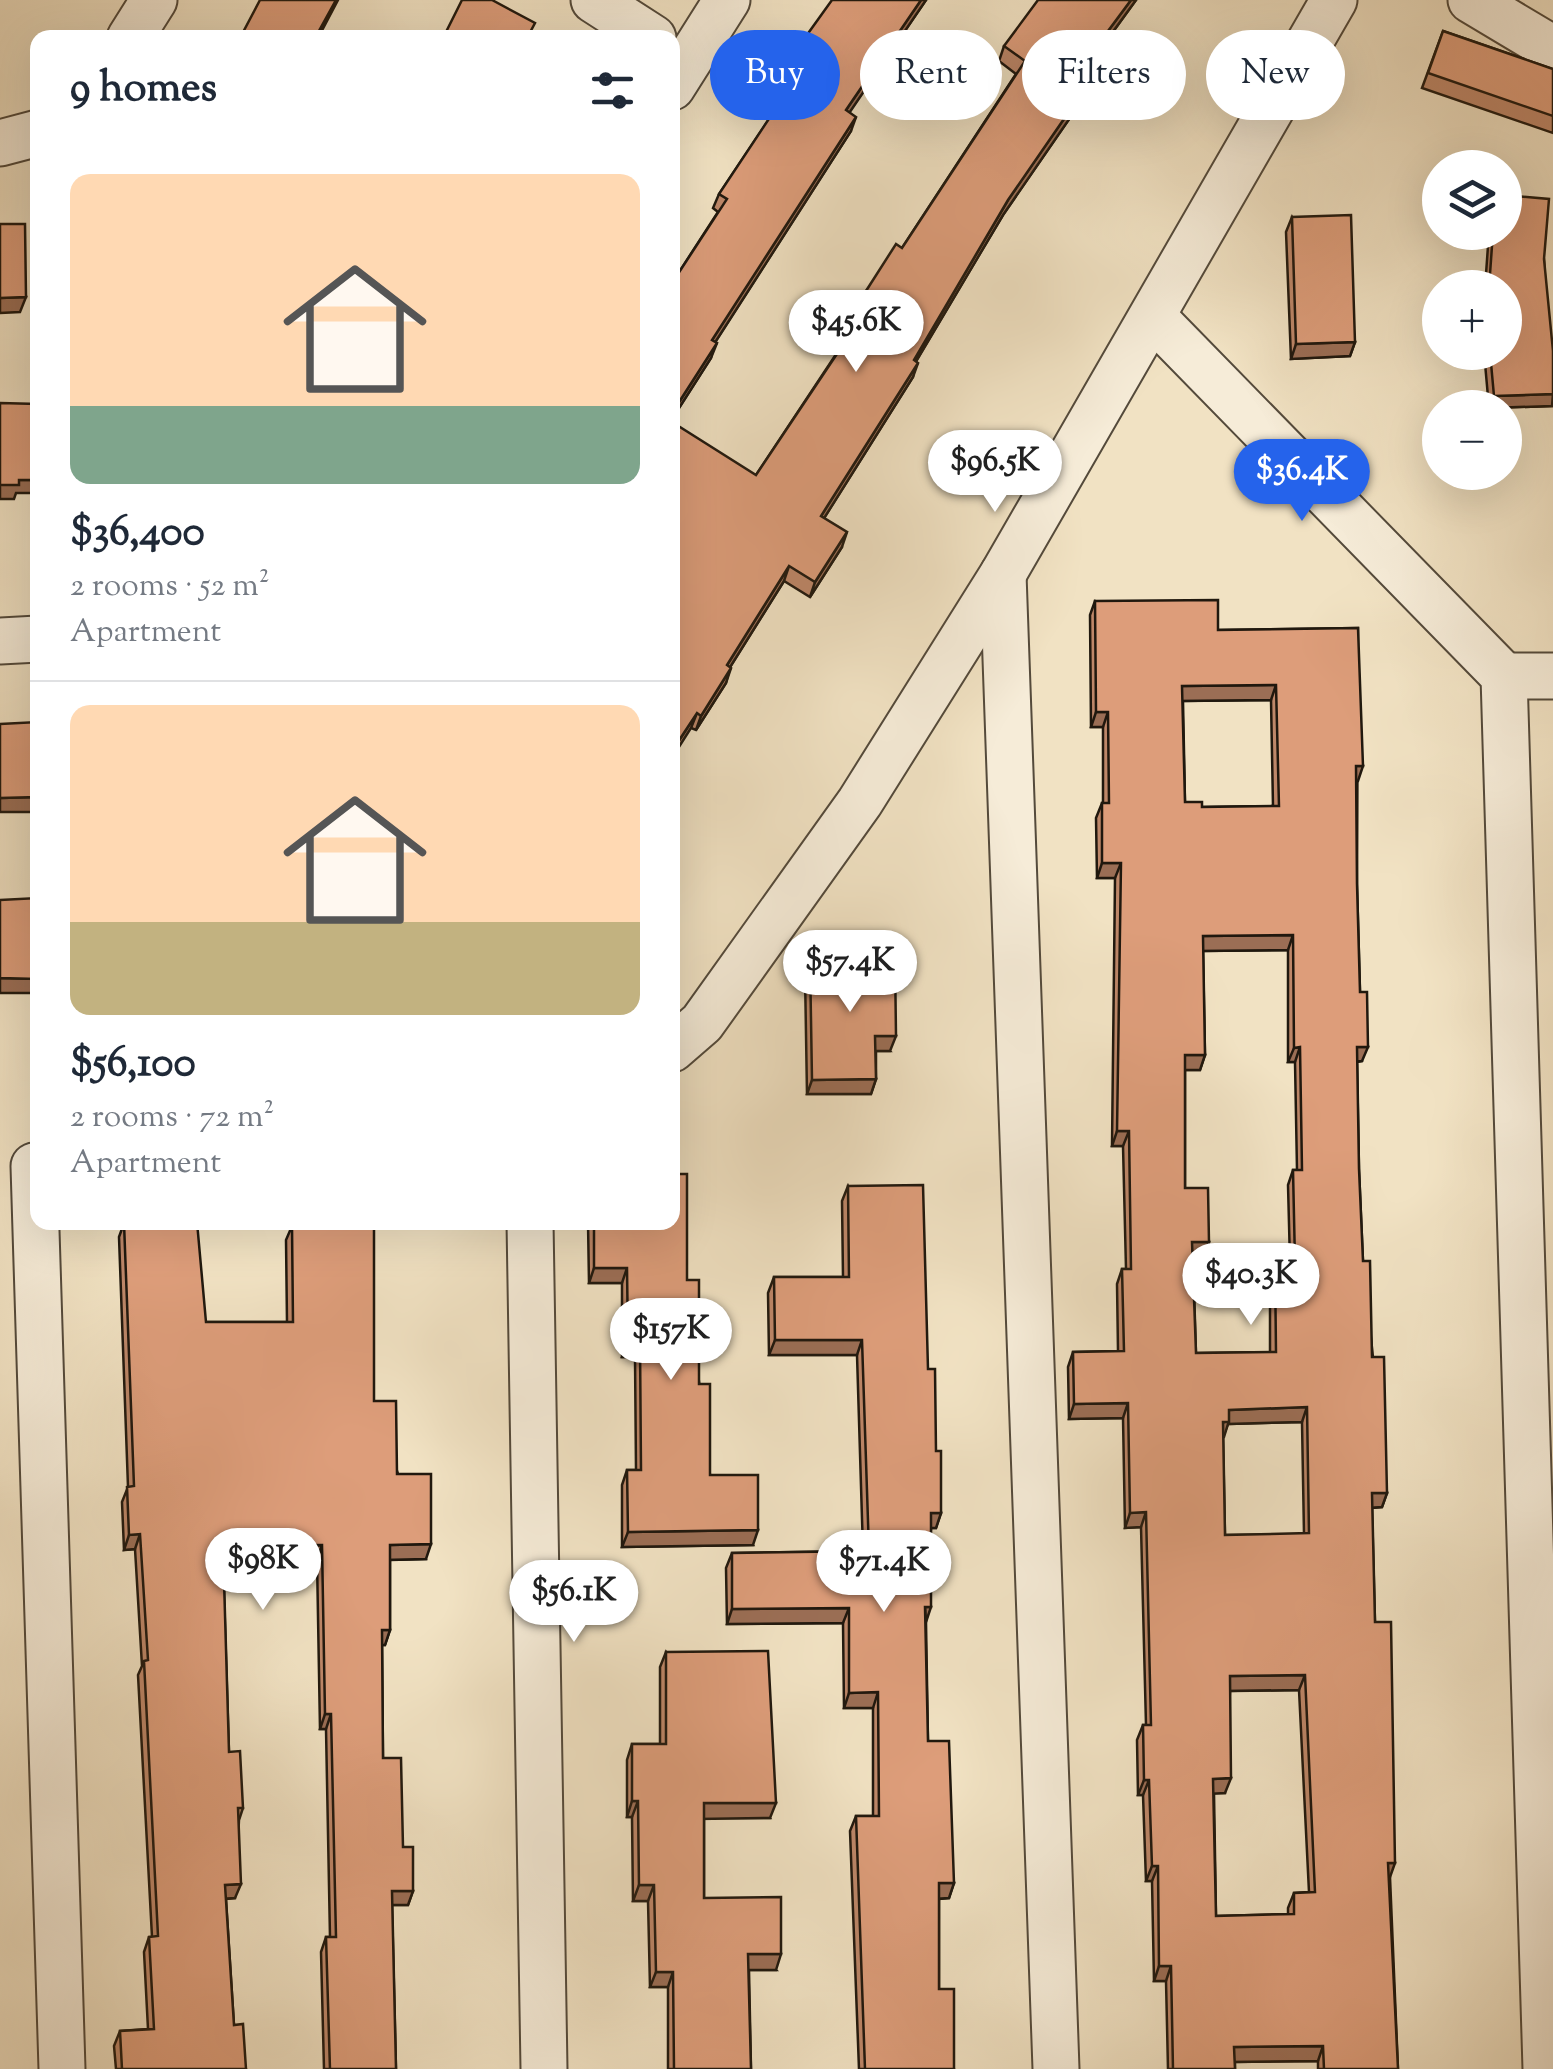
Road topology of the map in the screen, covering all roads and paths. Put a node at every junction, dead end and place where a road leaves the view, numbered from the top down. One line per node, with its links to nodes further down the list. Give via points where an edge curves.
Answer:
1 (154, 0): 6 (street)
2 (594, 0): 7 (street)
3 (727, 0): 9 (street)
4 (1334, 0): 12 (street)
5 (1471, 0): 8 (street)
6 (135, 30)
7 (634, 30)
8 (1553, 49)
9 (680, 50)
10 (30, 135): 11 (street)
11 (0, 142)
12 (1154, 318): 13 (street); 16 (street)
13 (1003, 574): 18 (street, via 860,802 702,1022); 23 (street)
14 (30, 639): 15 (street)
15 (0, 640)
16 (1504, 676): 17 (street); 24 (street)
17 (1553, 676)
18 (680, 1042)
19 (24, 1167): 21 (street)
20 (530, 1230): 22 (street)
21 (62, 2069)
22 (544, 2069)
23 (1056, 2069)
24 (1546, 2069)

